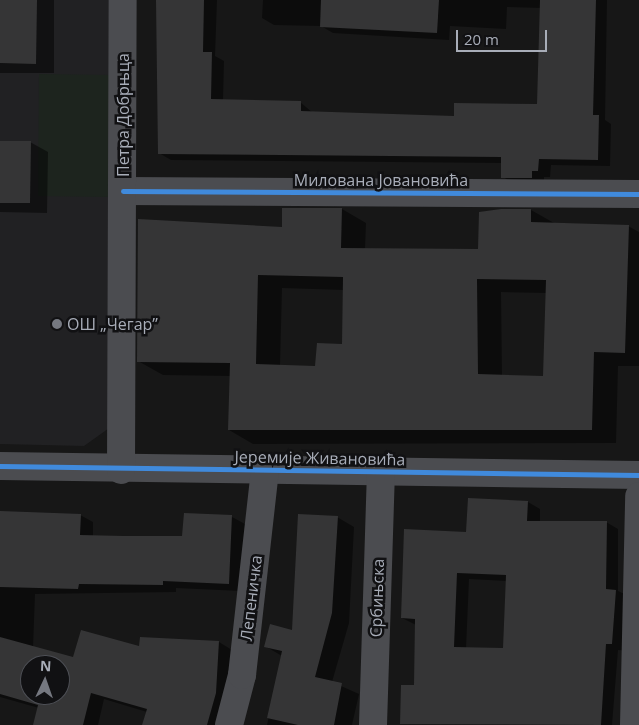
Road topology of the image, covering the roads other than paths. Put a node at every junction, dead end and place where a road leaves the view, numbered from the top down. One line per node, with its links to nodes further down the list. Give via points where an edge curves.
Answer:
1 (123, 0): 2 (street, Петра Добрњца)
2 (123, 191): 3 (street, Милована Јовановића); 5 (street, Петра Добрњца)
3 (639, 194)
4 (0, 466): 5 (street, Јеремије Живановића)
5 (121, 470): 6 (street, Јеремије Живановића)
6 (266, 470): 7 (street, Јеремије Живановића); 10 (street, Лепеничка, via 242,675)
7 (381, 472): 8 (street, Јеремије Живановића); 11 (street, Србињска)
8 (639, 475)
9 (639, 496): 12 (street)
10 (230, 725)
11 (373, 725)
12 (634, 725)

